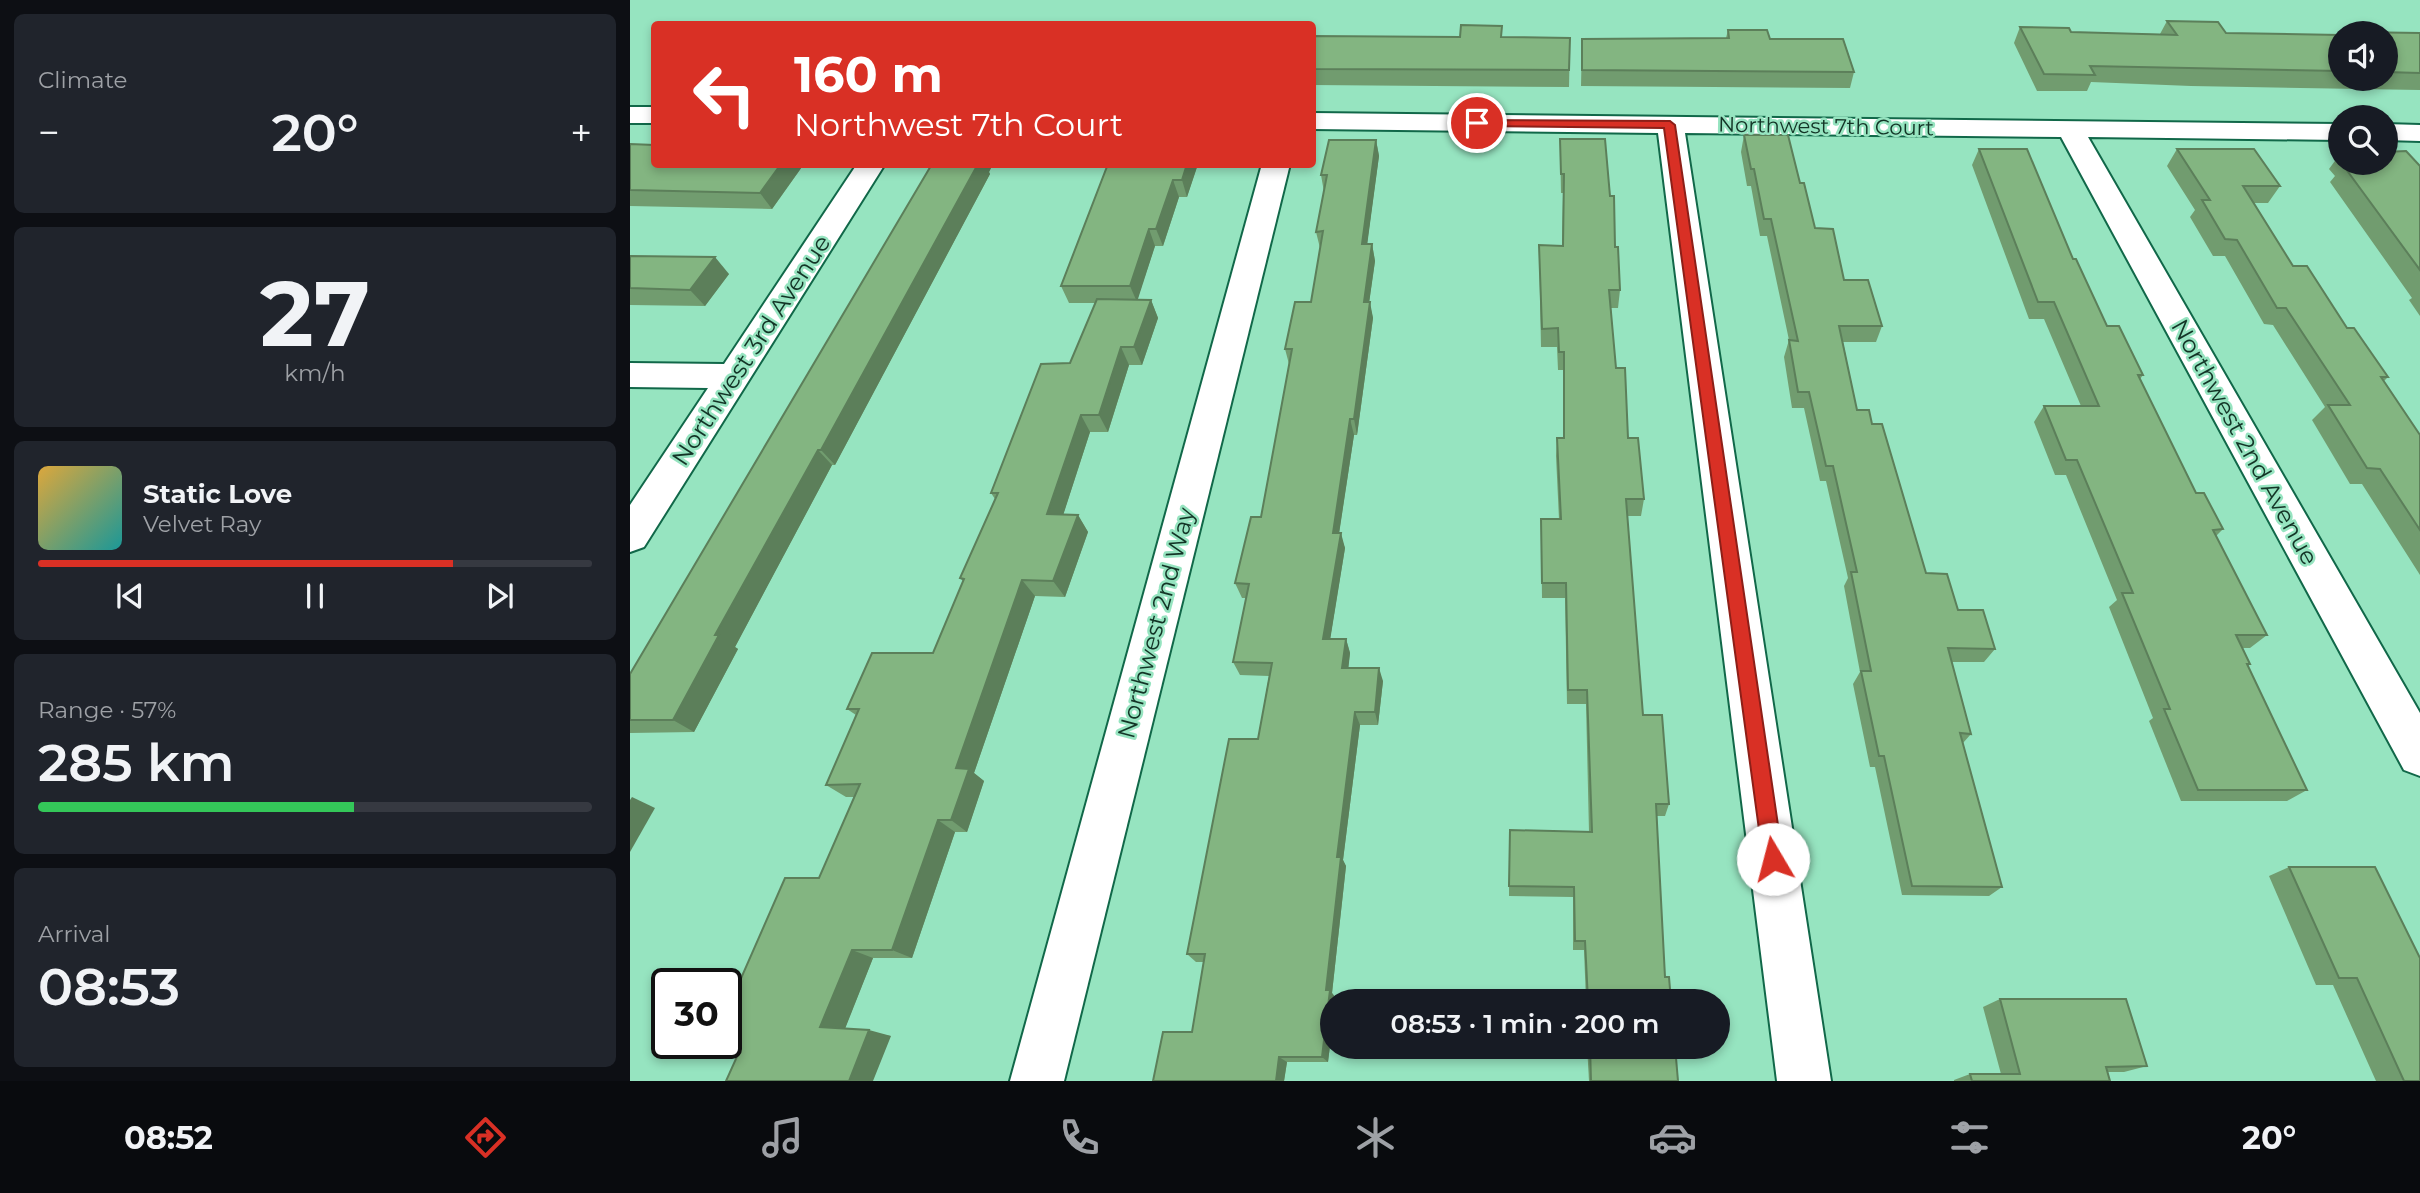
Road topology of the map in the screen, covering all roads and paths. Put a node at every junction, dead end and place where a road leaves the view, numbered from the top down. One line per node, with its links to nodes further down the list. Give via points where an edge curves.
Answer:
1 (630, 115): 2 (street)
2 (651, 115)
3 (1316, 121): 4 (street, Northwest 7th Court)
4 (1670, 125): 5 (street, Northwest 7th Court); 16 (street)
5 (2070, 129): 6 (street, Northwest 7th Court); 14 (street, Northwest 2nd Avenue)
6 (2328, 132)
7 (2398, 132): 8 (street)
8 (2420, 133)
9 (869, 168): 12 (street, Northwest 3rd Avenue)
10 (1275, 168): 15 (street, Northwest 2nd Way)
11 (630, 375): 12 (street)
12 (734, 376): 13 (street, Northwest 3rd Avenue)
13 (630, 536)
14 (2420, 755)
15 (1037, 1081)
16 (1804, 1081)

